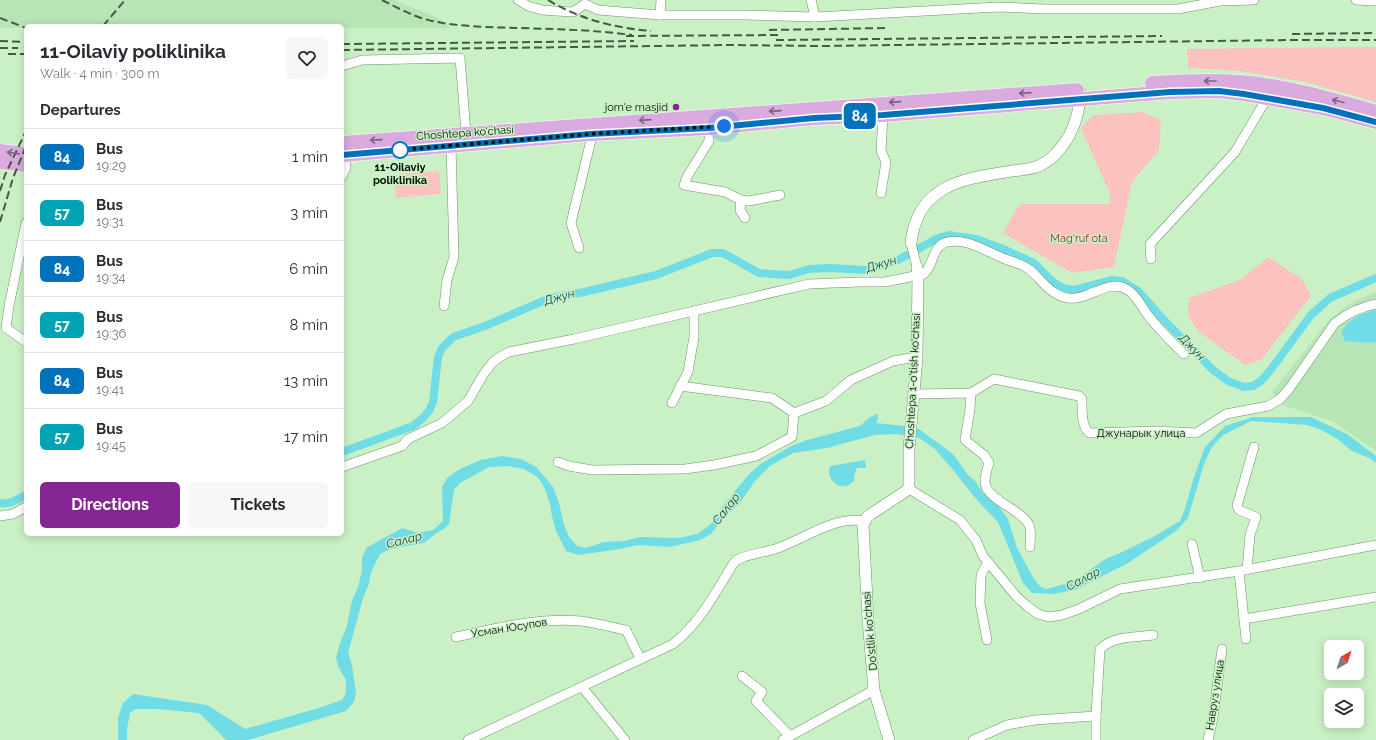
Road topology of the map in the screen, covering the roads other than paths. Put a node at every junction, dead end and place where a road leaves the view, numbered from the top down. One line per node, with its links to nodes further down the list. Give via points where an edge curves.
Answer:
1 (518, 0): 9 (street, via 542,10 573,12 585,4 598,10)
2 (661, 0): 9 (street)
3 (811, 0): 10 (street)
4 (1254, 0): 7 (street)
5 (1356, 0): 6 (street)
6 (1376, 1)
7 (1197, 2): 8 (street, via 1178,9 1044,9)
8 (998, 4): 10 (street)
9 (660, 15): 10 (street)
10 (815, 17)
11 (344, 65): 19 (street, via 362,60 460,58)
12 (1080, 94): 13 (main road, Choshtepa ko'chasi, via 1219,91); 14 (main road, Choshtepa ko'chasi); 15 (main road, Choshtepa ko'chasi, one-way to 12, via 1310,94 1242,82 1171,82); 35 (street, Choshtepa 1-o'tish ko'chasi, via 1074,125 1061,149 1049,160 1036,167 976,176 942,188 921,211 912,230)
13 (1267, 98): 17 (main road, Choshtepa ko'chasi, via 1323,108); 37 (street, via 1235,152 1150,244)
14 (1006, 100): 16 (main road, Choshtepa ko'chasi); 19 (main road, Choshtepa ko'chasi, one-way to 19)
15 (1376, 112)
16 (883, 115): 18 (main road, Choshtepa ko'chasi, via 814,118); 30 (street, via 881,151 886,162)
17 (1376, 122)
18 (709, 128): 20 (main road, Choshtepa ko'chasi); 32 (street, via 709,141 684,185 725,192)
19 (466, 133): 22 (main road, Choshtepa ko'chasi, one-way to 22)
20 (590, 134): 21 (main road, Choshtepa ko'chasi); 36 (street, via 590,147 570,223)
21 (451, 146): 23 (main road, Choshtepa ko'chasi); 40 (street, via 454,257 446,280)
22 (344, 150)
23 (344, 150)
24 (0, 151): 25 (main road, one-way to 24)
25 (24, 154)
26 (344, 156): 29 (street)
27 (0, 162): 28 (main road)
28 (24, 165)
29 (344, 172)
30 (881, 193)
31 (780, 195): 32 (street, via 749,201)
32 (741, 200): 33 (street, via 740,210)
33 (745, 218)
34 (24, 233): 42 (street, via 6,328)
35 (911, 243): 38 (street, Choshtepa 1-o'tish ko'chasi)
36 (578, 248)
37 (1151, 259)
38 (917, 271): 41 (street, via 885,282 809,284); 43 (street, via 924,274 928,270 939,245 960,242 978,246 1029,269 1048,288 1066,298 1076,299 1112,286 1119,286 1134,295 1147,315); 44 (street, Choshtepa 1-o'tish ko'chasi)
39 (1376, 304): 46 (street, Джунарык улица, via 1344,316 1336,323 1280,398 1268,406 1226,414 1196,433 1090,433 1084,428 1082,399 1079,396 994,379)
40 (444, 306)
41 (694, 311): 45 (street, via 694,337 688,372); 52 (street, via 509,352 493,362 468,401 442,423 408,438 402,446)
42 (24, 341)
43 (1184, 354)
44 (917, 357): 47 (street, Choshtepa 1-o'tish ko'chasi); 49 (street, via 893,361 851,380 826,401)
45 (680, 386): 48 (street); 49 (street, via 772,398)
46 (971, 393): 47 (street); 59 (street, via 965,440 984,455 989,463 985,484 991,494 1026,521 1030,528)
47 (914, 394): 53 (street, Choshtepa 1-o'tish ko'chasi, via 909,449)
48 (672, 403)
49 (794, 413): 51 (street, via 792,437 756,456 714,466 685,469 592,470)
50 (1254, 447): 61 (street, via 1237,506 1239,510 1256,517)
51 (558, 462)
52 (344, 466)
53 (909, 489): 56 (street); 60 (street, via 960,520 976,540)
54 (24, 508): 55 (street, via 13,514)
55 (0, 516)
56 (864, 521): 70 (street, via 853,519 826,526 778,548 737,560 703,612 680,638 673,644); 73 (street, Do'stlik ko'chasi, via 862,530)
57 (1192, 544): 62 (street)
58 (1376, 545): 61 (street)
59 (1030, 547)
60 (988, 562): 62 (street, via 1027,606 1038,614 1049,617 1079,609 1120,589); 68 (street, via 981,576 980,603)
61 (1243, 571): 62 (street); 64 (street)
62 (1200, 578)
63 (1376, 597): 64 (street)
64 (1244, 619): 67 (street)
65 (1153, 635): 74 (street, via 1120,638 1100,648)
66 (456, 637): 70 (street, Усман Юсупов, via 542,621 581,621 626,630)
67 (1246, 639)
68 (987, 640)
69 (1222, 649): 81 (street, Навруз улица)
70 (640, 658): 72 (street)
71 (742, 676): 75 (street, via 762,692 756,702)
72 (582, 687): 76 (street); 77 (street)
73 (874, 690): 75 (street); 78 (street, Do'stlik ko'chasi)
74 (1096, 716): 79 (street, via 1041,719 1007,725); 80 (street)
75 (786, 738)
76 (468, 740)
77 (625, 740)
78 (889, 740)
79 (973, 740)
80 (1096, 740)
81 (1208, 740)

